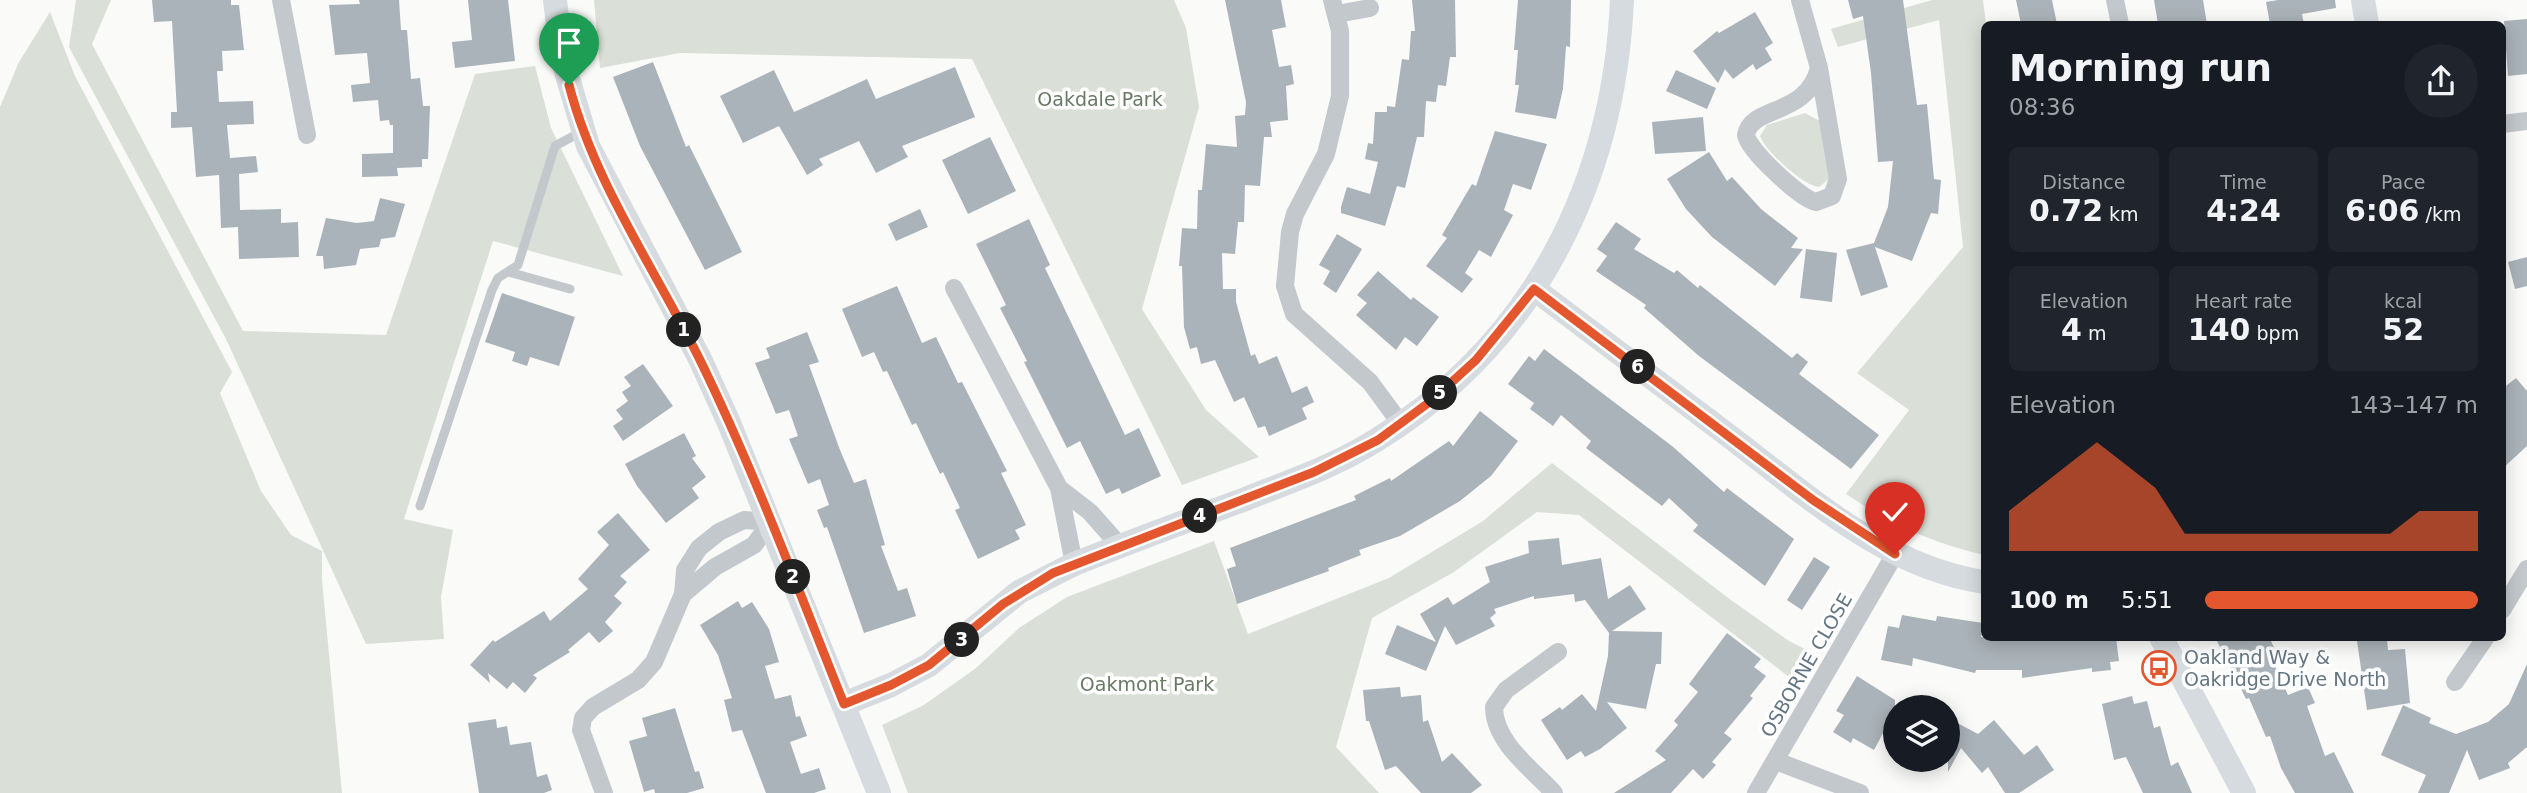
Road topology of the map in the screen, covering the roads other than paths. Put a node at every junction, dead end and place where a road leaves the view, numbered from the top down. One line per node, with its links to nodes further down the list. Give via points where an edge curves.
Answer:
1 (281, 0): 15 (street)
2 (555, 0): 14 (street, via 562,58)
3 (1622, 0): 19 (street, via 1616,72 1597,157 1577,209)
4 (1800, 0): 11 (street)
5 (2115, 0): 9 (street)
6 (2363, 0): 10 (street)
7 (1334, 7): 8 (street); 20 (street, via 1342,75 1336,118 1326,154 1290,232 1287,298 1294,314 1370,382)
8 (1370, 8)
9 (2119, 21)
10 (2366, 21)
11 (1819, 68): 11 (street, via 1806,95 1755,119 1746,135 1750,146 1803,197 1816,202 1832,195 1838,182)
12 (2527, 121): 13 (street)
13 (2506, 124)
14 (582, 131): 16 (lane, via 555,146 518,265); 23 (street, via 699,359)
15 (307, 135)
16 (509, 272): 18 (lane); 22 (lane, via 498,278 492,290)
17 (954, 288): 21 (street)
18 (570, 289)
19 (1534, 289): 20 (street, via 1476,360); 25 (street, via 1813,500)
20 (1401, 424): 24 (street, via 1314,472)
21 (1059, 488): 24 (street, via 1090,512); 26 (street)
22 (420, 506)
23 (771, 522): 29 (street, via 754,545 715,567); 29 (street, via 744,520 708,540 685,570); 35 (street)
24 (1120, 547): 26 (street)
25 (1895, 554): 28 (street); 36 (street, OSBORNE CLOSE)
26 (1074, 564): 35 (street, via 1020,592 929,665)
27 (2527, 569): 30 (street)
28 (1981, 581)
29 (682, 594): 37 (street, via 654,662 630,686 583,718 581,730)
30 (2506, 597)
31 (2163, 641): 42 (street)
32 (2483, 641): 34 (street)
33 (1558, 652): 39 (street, via 1507,690 1494,707 1505,740)
34 (2455, 682)
35 (844, 704): 38 (street)
36 (1776, 761): 40 (street, OSBORNE CLOSE); 41 (street, OSBORNE CLOSE)
37 (604, 793)
38 (878, 793)
39 (1554, 793)
40 (1756, 793)
41 (1860, 793)
42 (2244, 793)

